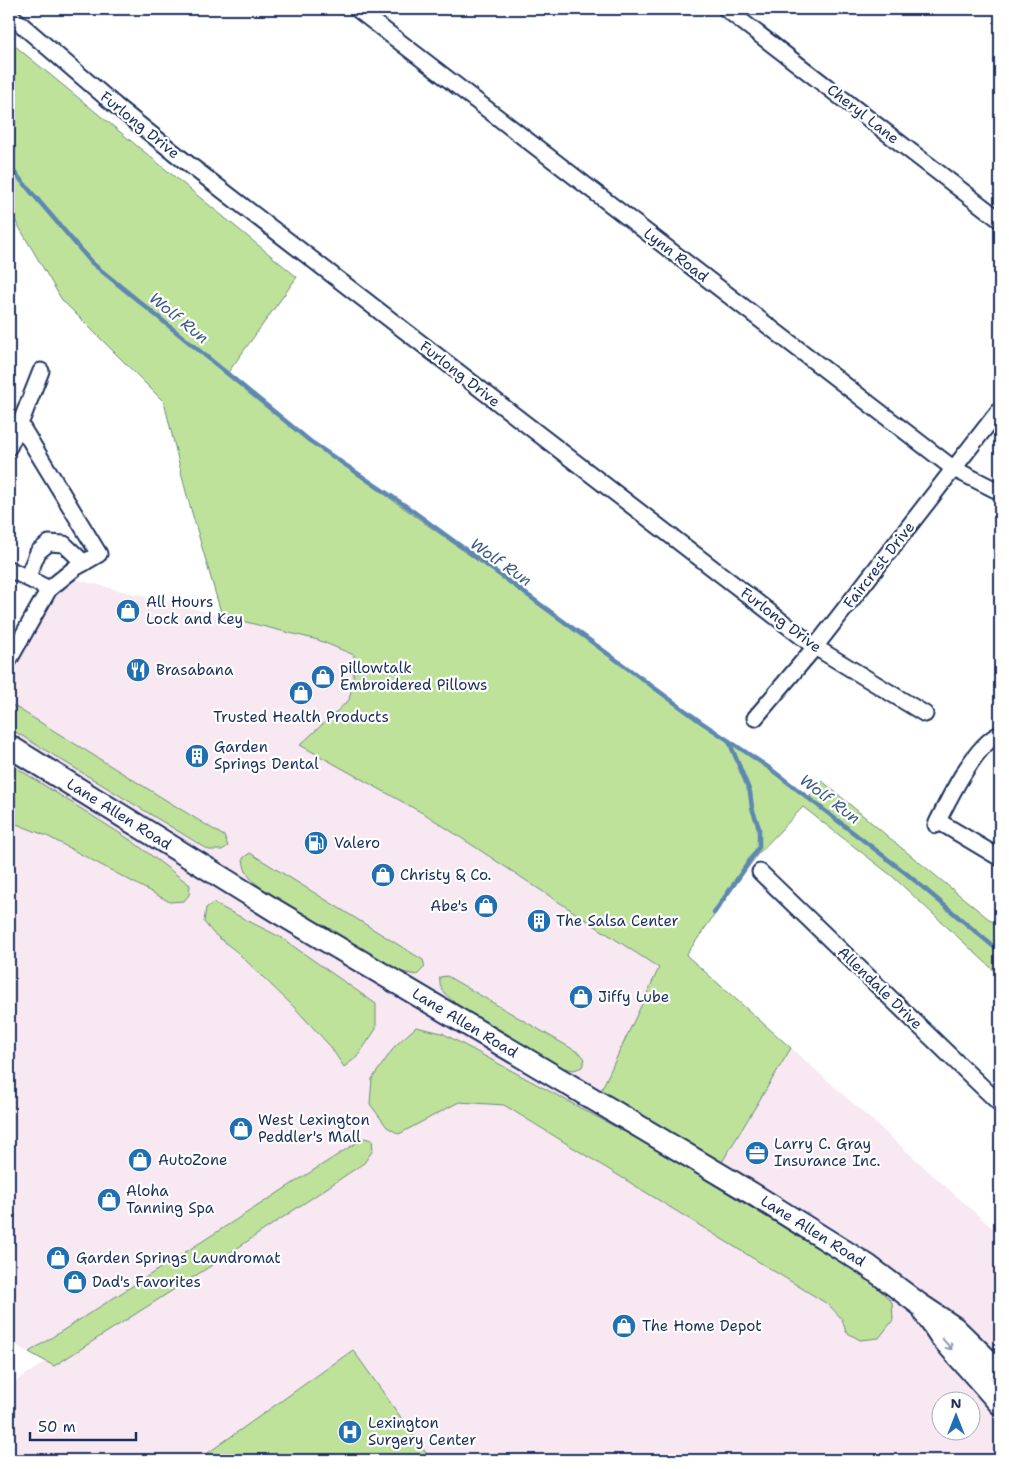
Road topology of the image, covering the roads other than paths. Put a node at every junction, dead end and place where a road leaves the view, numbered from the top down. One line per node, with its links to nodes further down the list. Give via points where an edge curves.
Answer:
1 (357, 9): 9 (street, Lynn Road)
2 (726, 9): 4 (street, Cheryl Lane)
3 (9, 14): 15 (street, Furlong Drive, via 182,159)
4 (1000, 220)
5 (41, 371): 7 (street)
6 (1000, 408): 9 (street, Faircrest Drive)
7 (20, 424): 8 (street); 11 (street, via 99,554)
8 (9, 447)
9 (954, 469): 10 (street, Lynn Road); 15 (street, Faircrest Drive)
10 (1000, 492)
11 (84, 562): 13 (street, via 64,544 49,542 38,552); 14 (street)
12 (9, 569): 13 (street)
13 (27, 578): 14 (street)
14 (49, 589): 16 (street)
15 (815, 647): 17 (street, Furlong Drive); 18 (street, Faircrest Drive)
16 (9, 660)
17 (925, 714)
18 (755, 718)
19 (1000, 734): 21 (street, via 974,756 937,823)
20 (9, 746): 24 (main road, Lane Allen Road, via 284,916 756,1196 867,1265)
21 (1000, 858)
22 (760, 872): 23 (street, Allendale Drive)
23 (1000, 1104)
24 (919, 1304): 25 (main road, Lane Allen Road, via 955,1328); 26 (main road, Lane Allen Road, one-way to 26, via 941,1337)
25 (1000, 1372)
26 (1000, 1404)

